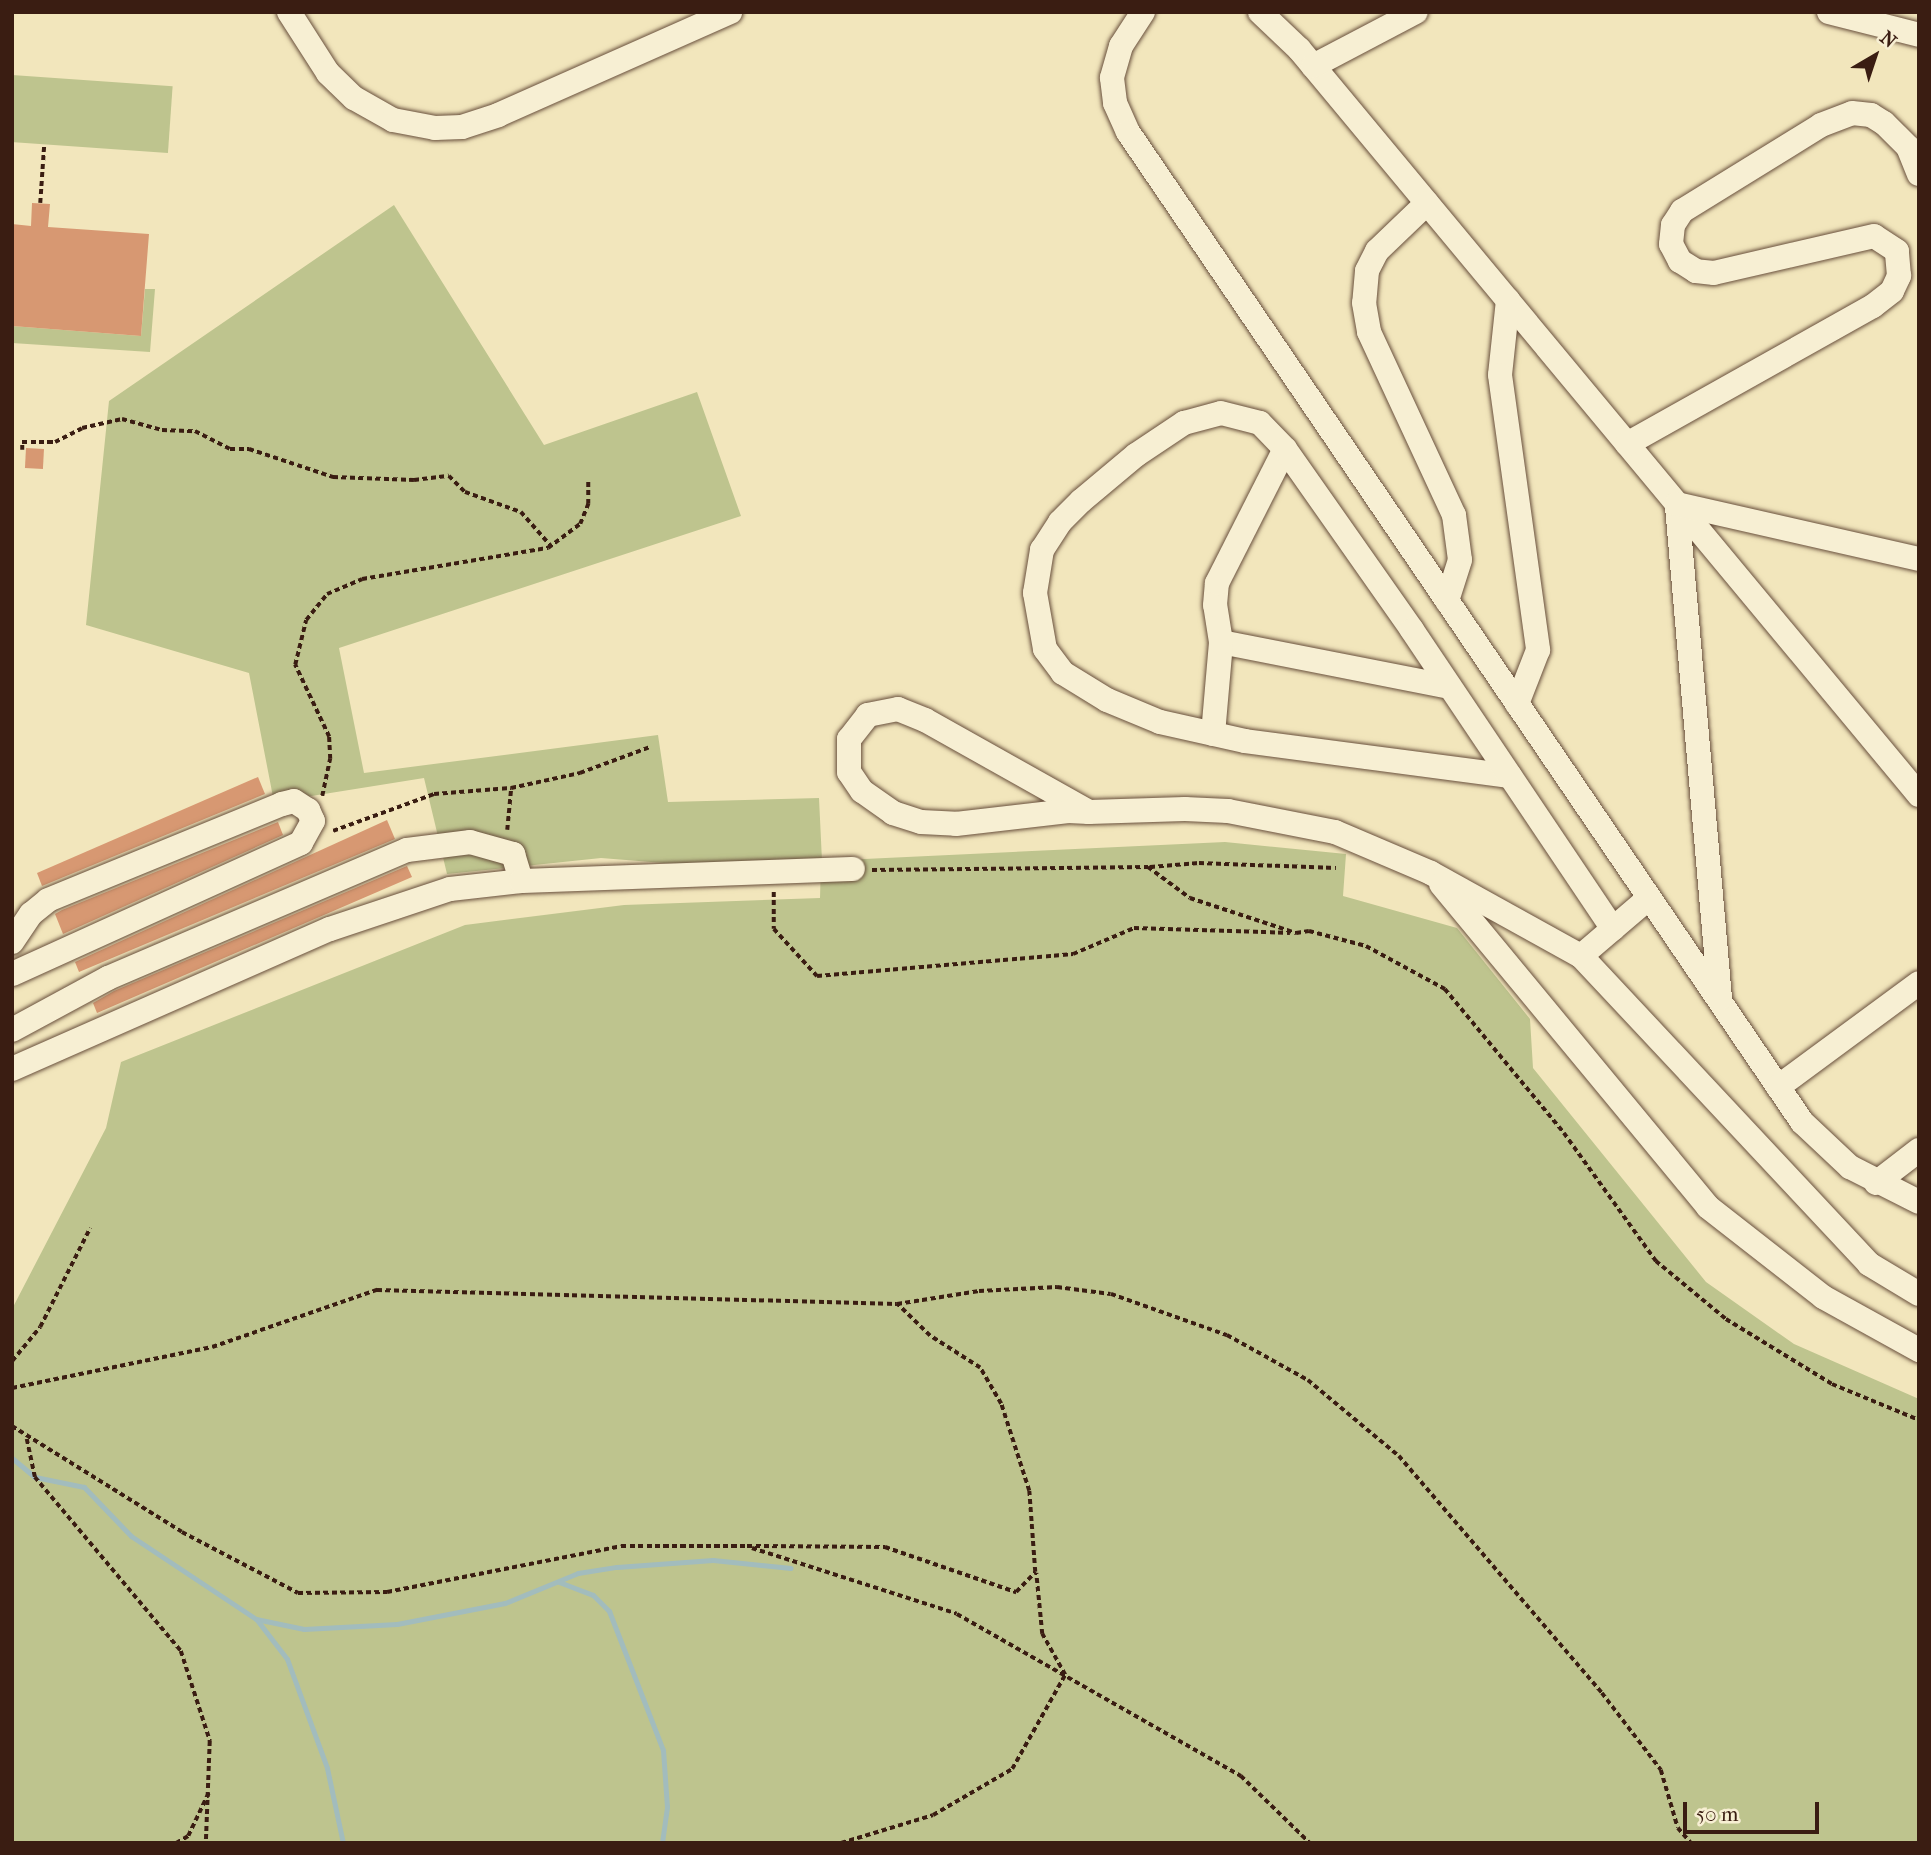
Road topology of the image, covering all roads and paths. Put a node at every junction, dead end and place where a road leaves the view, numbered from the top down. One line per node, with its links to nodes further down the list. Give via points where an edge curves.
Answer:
1 (289, 12): 2 (lane, via 327,73 354,98 393,120 435,128 462,127 499,115)
2 (730, 12)
3 (1143, 12): 21 (lane, via 1114,62 1112,91 1120,117)
4 (1260, 12): 8 (lane)
5 (1416, 12): 8 (lane)
6 (1833, 13): 7 (lane)
7 (1919, 35)
8 (1314, 66): 12 (lane)
9 (44, 144): 11 (path)
10 (1919, 174): 14 (lane, via 1908,147 1884,122 1852,113 1821,125 1682,211 1673,225 1671,244 1680,261 1696,271 1714,273 1874,236 1897,251 1899,276 1892,291 1872,306)
11 (40, 203)
12 (1427, 203): 13 (lane); 21 (lane, via 1377,251 1367,271 1364,303 1369,331 1454,515 1460,560)
13 (1508, 300): 14 (lane); 24 (lane, via 1500,375 1537,640 1534,669)
14 (1628, 444): 18 (lane)
15 (1285, 449): 22 (lane, via 1217,583); 23 (lane); 25 (lane, via 1251,418 1221,412 1195,417 1136,455 1081,501 1052,533 1039,561 1037,625 1045,649 1059,668 1088,690 1139,715)
16 (22, 450): 19 (path, via 22,442 55,442 82,428 122,419 152,428 195,431 230,449 249,449 333,477 414,480 449,476 465,492 521,512)
17 (588, 482): 19 (path, via 588,504 580,524)
18 (1677, 504): 20 (lane); 29 (lane); 47 (lane)
19 (551, 546): 31 (path, via 362,579 327,594 306,620 295,665 329,737 327,777)
20 (1919, 559)
21 (1447, 601): 24 (lane)
22 (1221, 642): 23 (lane); 25 (lane)
23 (1450, 687): 27 (lane)
24 (1517, 704): 40 (lane)
25 (1213, 734): 27 (lane)
26 (650, 747): 28 (path, via 580,773)
27 (1510, 776): 41 (lane)
28 (510, 788): 32 (path, via 434,794); 33 (path, via 505,824)
29 (1919, 795)
30 (1089, 812): 30 (lane, via 956,824 915,821 879,805 856,783 847,762 849,739 868,715 898,709); 38 (lane, via 1185,809 1274,818 1359,840)
31 (313, 821): 32 (lane); 43 (lane, via 303,805 294,801 282,804 48,900 31,914)
32 (301, 843): 45 (lane)
33 (513, 854): 39 (lane); 48 (lane, via 470,842 407,850 108,978)
34 (1148, 867): 35 (path, via 1199,863); 36 (path); 42 (path, via 1190,898)
35 (1336, 867)
36 (853, 869): 37 (lane)
37 (774, 873): 39 (lane); 42 (path, via 774,929 817,976 1073,954 1134,928)
38 (1431, 873): 44 (lane); 57 (lane, via 1708,1207 1823,1297)
39 (521, 881): 49 (lane, via 410,899)
40 (1649, 898): 41 (lane); 47 (lane)
41 (1613, 929): 44 (lane)
42 (1296, 933): 60 (path, via 1309,931 1366,946 1445,989 1564,1133 1656,1261 1726,1319 1832,1384)
43 (12, 942)
44 (1581, 956): 55 (lane, via 1869,1264)
45 (12, 975)
46 (1919, 983): 50 (lane)
47 (1721, 1002): 50 (lane)
48 (12, 1030)
49 (12, 1069)
50 (1779, 1087): 52 (lane, via 1818,1140)
51 (1919, 1150): 52 (lane)
52 (1875, 1183): 53 (lane)
53 (1919, 1202)
54 (90, 1228): 58 (path, via 40,1327)
55 (1919, 1294)
56 (897, 1304): 59 (path, via 377,1290 212,1347); 64 (path, via 930,1336 980,1368 1001,1404 1029,1491); 71 (path, via 979,1291 1057,1287 1111,1294 1227,1335 1308,1380 1399,1456 1602,1693 1661,1770 1678,1828)
57 (1919, 1350)
58 (12, 1360)
59 (12, 1388)
60 (1919, 1420)
61 (12, 1426): 62 (path)
62 (27, 1439): 63 (path, via 182,1532 298,1593 387,1592 621,1546); 66 (path, via 35,1477 181,1651 210,1741)
63 (747, 1546): 64 (path, via 885,1547 1016,1592); 65 (path, via 957,1614)
64 (1035, 1572): 65 (path, via 1042,1634)
65 (1065, 1675): 69 (path, via 1012,1769 933,1815); 70 (path, via 1241,1776)
66 (210, 1790): 67 (path, via 188,1836); 68 (path)
67 (176, 1843)
68 (206, 1843)
69 (841, 1843)
70 (1310, 1843)
71 (1692, 1843)

